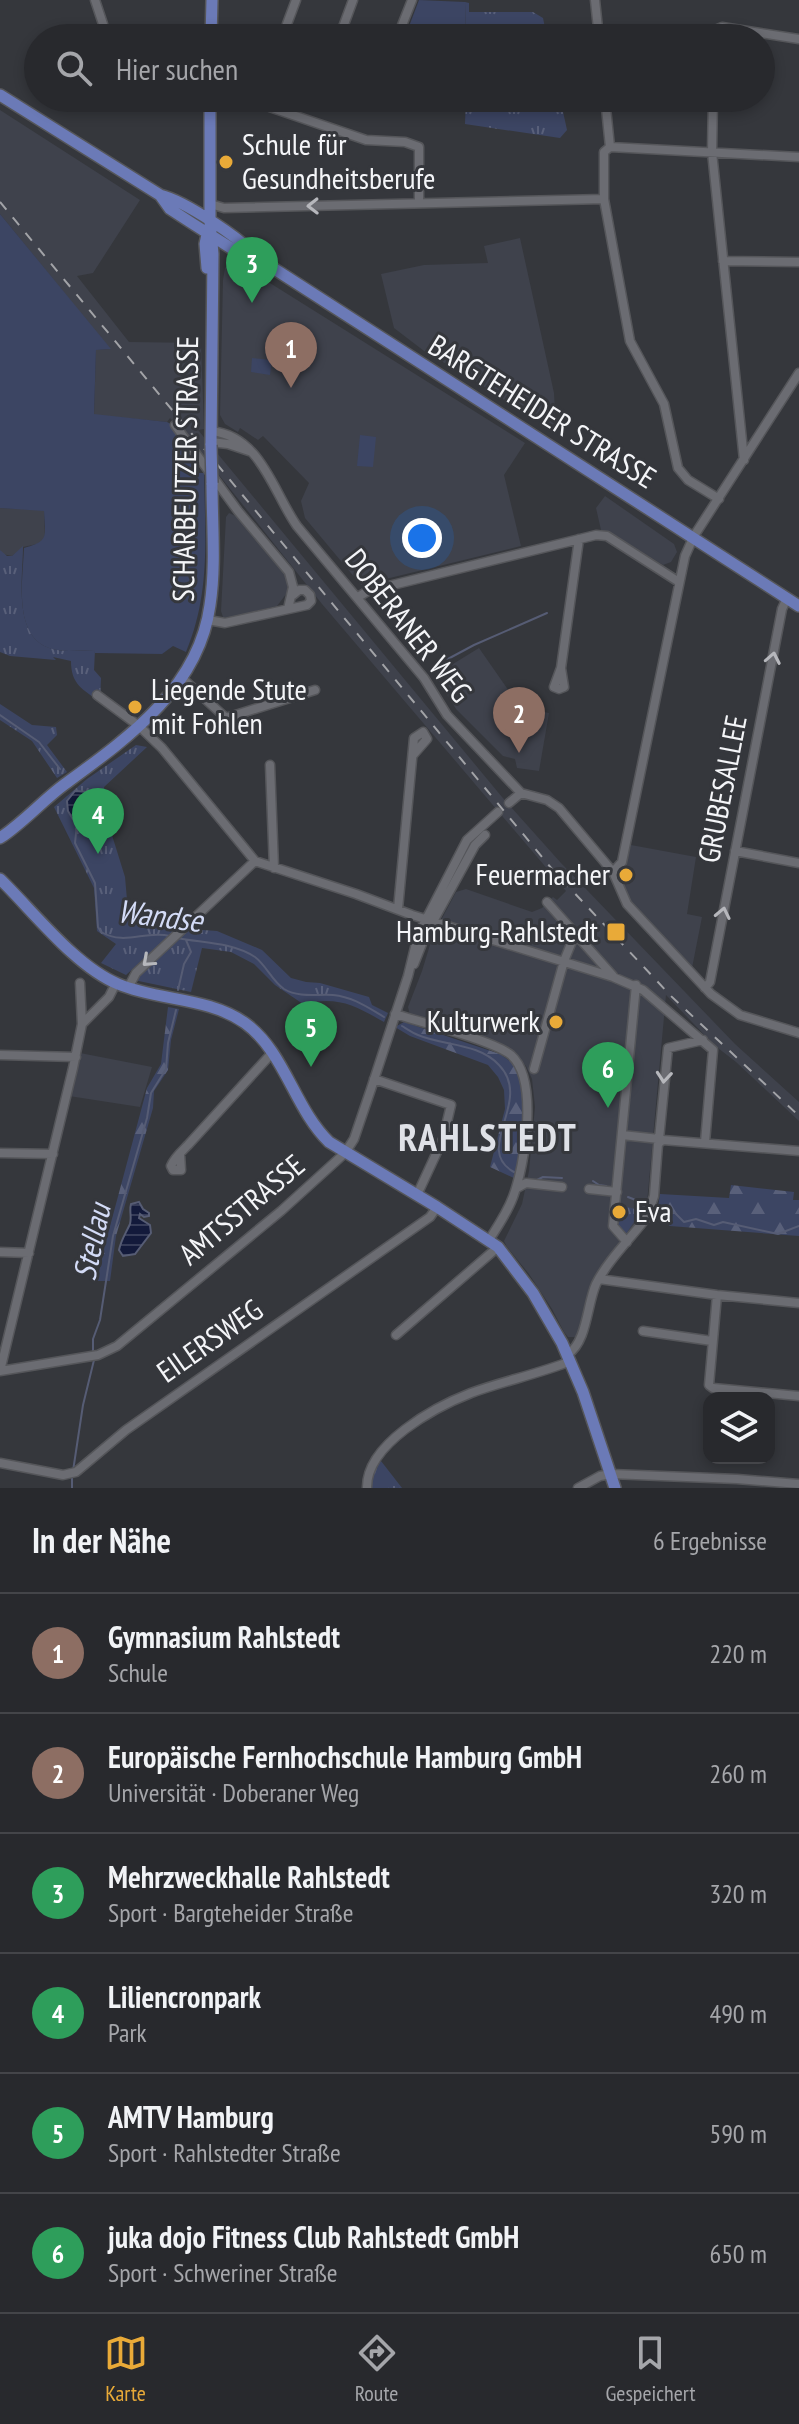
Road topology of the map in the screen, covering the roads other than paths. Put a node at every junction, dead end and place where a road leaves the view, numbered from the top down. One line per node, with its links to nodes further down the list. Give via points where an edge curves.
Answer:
1 (95, 0): 7 (street)
2 (212, 0): 8 (main road)
3 (296, 0): 9 (street)
4 (353, 0): 10 (street)
5 (412, 0): 11 (street)
6 (595, 0): 12 (street)
7 (103, 24)
8 (211, 24)
9 (287, 24)
10 (344, 24)
11 (403, 24)
12 (598, 24)
13 (775, 35): 14 (street)
14 (799, 39)
15 (0, 95): 16 (main road, BARGTEHEIDER STRASSE)
16 (24, 110)
17 (27, 112): 28 (main road, BARGTEHEIDER STRASSE, via 160,195 170,209)
18 (210, 112): 27 (main road, SCHARBEUTZER STRASSE)
19 (284, 112): 26 (street, via 366,140 419,147)
20 (606, 112): 22 (street)
21 (713, 112): 23 (street)
22 (610, 147): 23 (street); 25 (street, via 604,152)
23 (712, 152): 24 (street); 31 (street)
24 (799, 157)
25 (604, 199): 26 (street); 39 (street, via 630,341 664,404 678,468)
26 (419, 203): 27 (street, one-way to 27, via 224,208)
27 (210, 204): 28 (main road, SCHARBEUTZER STRASSE)
28 (210, 230): 29 (main road, BARGTEHEIDER STRASSE); 30 (main road, BARGTEHEIDER STRASSE, via 250,249); 33 (main road, SCHARBEUTZER STRASSE); 34 (main road, SCHARBEUTZER STRASSE, via 205,250)
29 (240, 254): 30 (main road, BARGTEHEIDER STRASSE); 33 (main road, via 224,257)
30 (259, 259): 40 (main road, BARGTEHEIDER STRASSE)
31 (723, 261): 32 (street); 38 (street)
32 (799, 262)
33 (213, 271): 34 (main road, SCHARBEUTZER STRASSE)
34 (211, 286): 37 (main road, SCHARBEUTZER STRASSE)
35 (799, 373): 38 (street)
36 (175, 425): 43 (street, via 289,572)
37 (211, 439): 44 (street, DOBERANER WEG, via 233,436 250,452 272,477 288,514); 48 (main road, SCHARBEUTZER STRASSE, bridge)
38 (744, 460): 39 (street)
39 (719, 499): 40 (street)
40 (694, 536): 42 (street); 45 (main road, BARGTEHEIDER STRASSE)
41 (579, 539): 42 (street, via 607,536); 44 (street); 49 (street)
42 (679, 582): 65 (street, via 622,862)
43 (292, 595): 47 (street); 47 (street, via 303,590 311,601)
44 (358, 597): 56 (street, DOBERANER WEG, via 447,715)
45 (787, 598): 46 (main road, BARGTEHEIDER STRASSE); 61 (street, GRUBESALLEE, one-way to 45)
46 (799, 606)
47 (288, 609): 48 (street, via 225,623)
48 (208, 620): 50 (main road, SCHARBEUTZER STRASSE)
49 (561, 668)
50 (182, 678): 51 (street, via 226,718); 53 (main road, SCHARBEUTZER STRASSE)
51 (315, 690)
52 (97, 695): 53 (street)
53 (139, 726): 60 (main road, SCHARBEUTZER STRASSE); 62 (street)
54 (413, 755): 69 (street)
55 (270, 765): 64 (street)
56 (521, 793): 57 (street); 65 (street, DOBERANER WEG, via 556,806)
57 (509, 803)
58 (498, 812): 67 (street, AMTSSTRASSE, via 470,836)
59 (485, 835): 67 (street)
60 (1, 840)
61 (735, 851): 63 (street); 77 (street, GRUBESALLEE, one-way to 61)
62 (255, 861): 64 (street); 76 (street, one-way to 76)
63 (799, 863)
64 (274, 868): 69 (street)
65 (613, 872): 77 (street, DOBERANER WEG, via 627,904)
66 (0, 879): 76 (main road, via 76,956)
67 (451, 884): 70 (street, AMTSSTRASSE)
68 (547, 902): 71 (street)
69 (398, 909): 70 (street)
70 (433, 920): 72 (street); 78 (street, AMTSSTRASSE)
71 (575, 934): 72 (street); 73 (street)
72 (564, 961): 73 (street); 85 (street)
73 (613, 977): 75 (street)
74 (80, 983): 79 (street)
75 (636, 985): 81 (street); 87 (street)
76 (122, 986): 79 (street); 82 (main road, via 227,1013 254,1031)
77 (705, 988): 80 (street, DOBERANER WEG, via 740,1015)
78 (395, 1014): 86 (street, AMTSSTRASSE); 96 (street, via 502,1049 519,1064 528,1103)
79 (82, 1024): 84 (street)
80 (799, 1033)
81 (703, 1040): 88 (street, one-way to 88, via 668,1048); 89 (street, via 714,1055)
82 (272, 1053): 92 (main road, via 319,1131); 94 (street)
83 (0, 1055): 84 (street)
84 (76, 1057): 93 (street)
85 (534, 1069)
86 (374, 1079): 92 (street, AMTSSTRASSE); 99 (street, via 451,1105 443,1139)
87 (622, 1135): 88 (street); 98 (street)
88 (661, 1140): 89 (street); 101 (street, via 650,1211)
89 (705, 1142): 90 (street)
90 (799, 1151)
91 (0, 1153): 93 (street)
92 (345, 1153): 99 (main road); 112 (street, AMTSSTRASSE, via 117,1346 98,1355)
93 (53, 1154): 104 (street)
94 (180, 1154)
95 (562, 1187): 96 (street, via 526,1183)
96 (516, 1189): 102 (street)
97 (589, 1189): 98 (street)
98 (617, 1192): 101 (street, via 613,1226)
99 (417, 1195): 100 (main road)
100 (437, 1207): 102 (main road); 114 (street, EILERSWEG, via 430,1217 126,1430 76,1472 63,1475)
101 (627, 1242): 105 (street)
102 (494, 1244): 109 (street); 111 (main road, via 533,1293)
103 (0, 1252): 104 (street)
104 (29, 1253): 112 (street)
105 (599, 1279): 106 (street); 111 (street, via 582,1329)
106 (717, 1295): 107 (street); 110 (street)
107 (799, 1303)
108 (643, 1331): 110 (street)
109 (396, 1335)
110 (712, 1341): 113 (street, via 713,1388)
111 (567, 1352): 115 (main road); 117 (street, via 419,1421 375,1459)
112 (0, 1371)
113 (799, 1396)
114 (0, 1463)
115 (611, 1474): 116 (street); 118 (street); 119 (main road)
116 (799, 1484)
117 (367, 1488)
118 (578, 1488)
119 (615, 1488)

